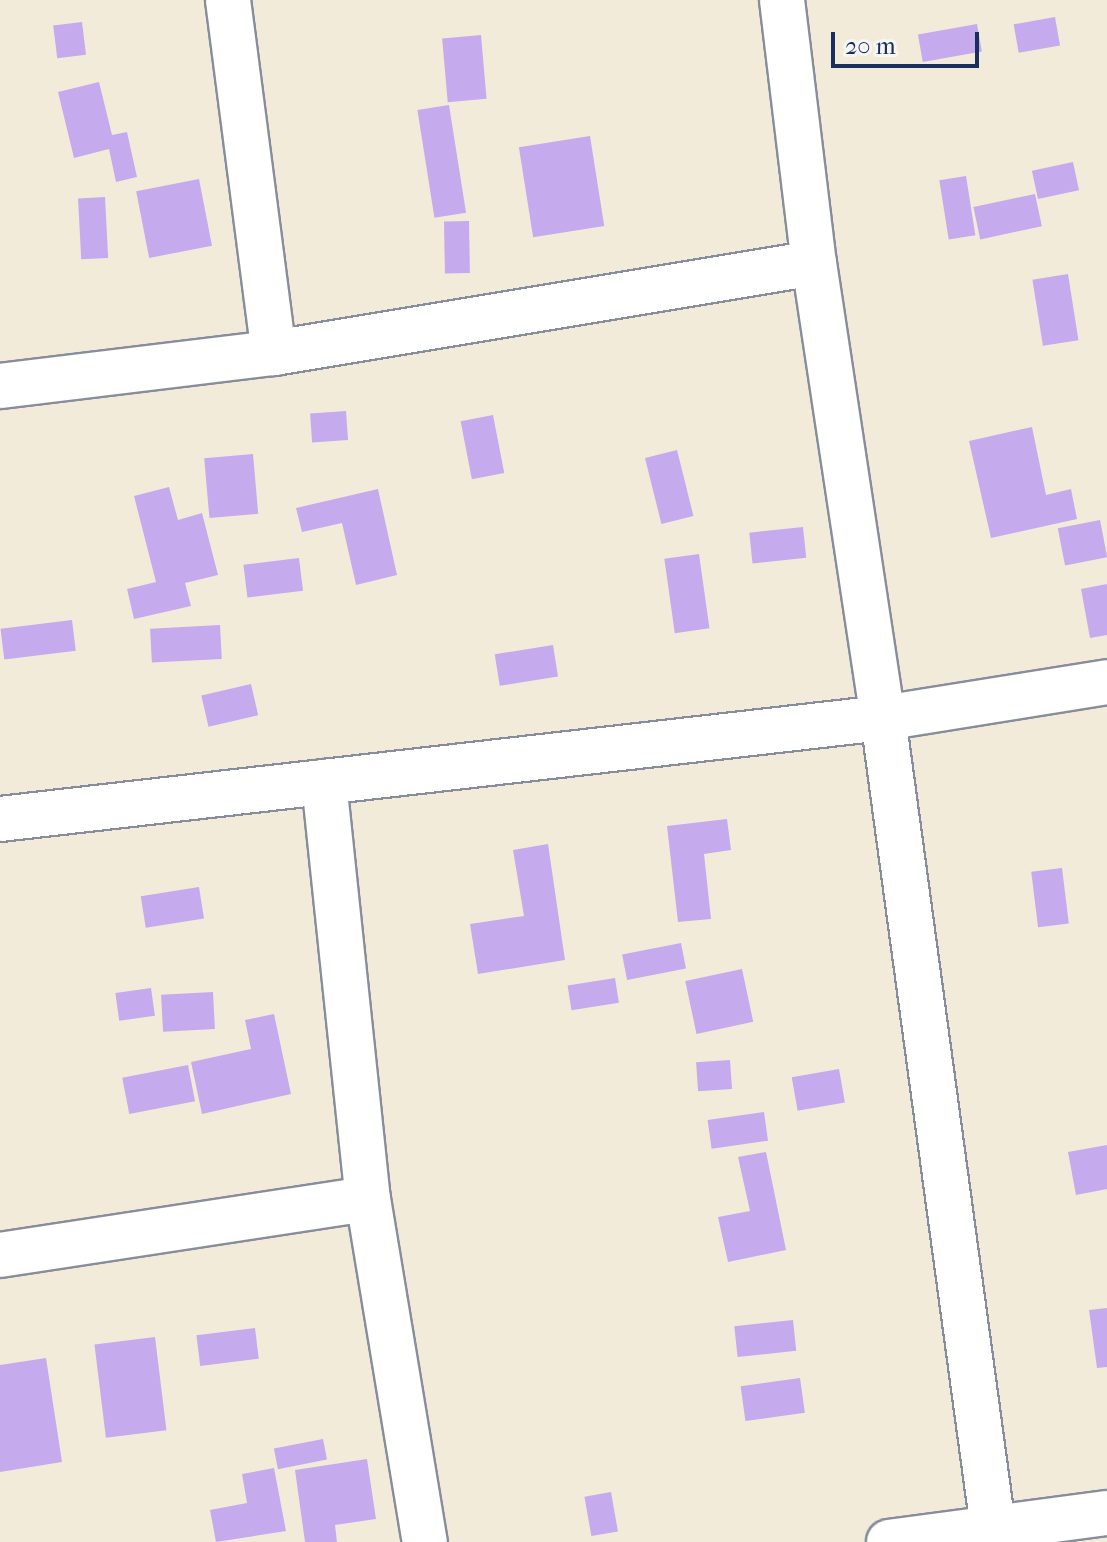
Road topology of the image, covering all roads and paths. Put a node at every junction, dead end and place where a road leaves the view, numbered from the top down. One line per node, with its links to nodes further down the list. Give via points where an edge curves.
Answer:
1 (228, 0): 4 (street)
2 (782, 0): 3 (street)
3 (814, 263): 4 (street); 7 (street)
4 (274, 353): 5 (street)
5 (0, 386)
6 (1107, 682): 7 (street)
7 (883, 718): 8 (street); 13 (street)
8 (324, 782): 9 (street); 10 (street)
9 (0, 819)
10 (368, 1199): 11 (street); 14 (street)
11 (0, 1255)
12 (1107, 1513): 13 (street)
13 (994, 1536): 15 (street)
14 (425, 1542)
15 (889, 1542)

